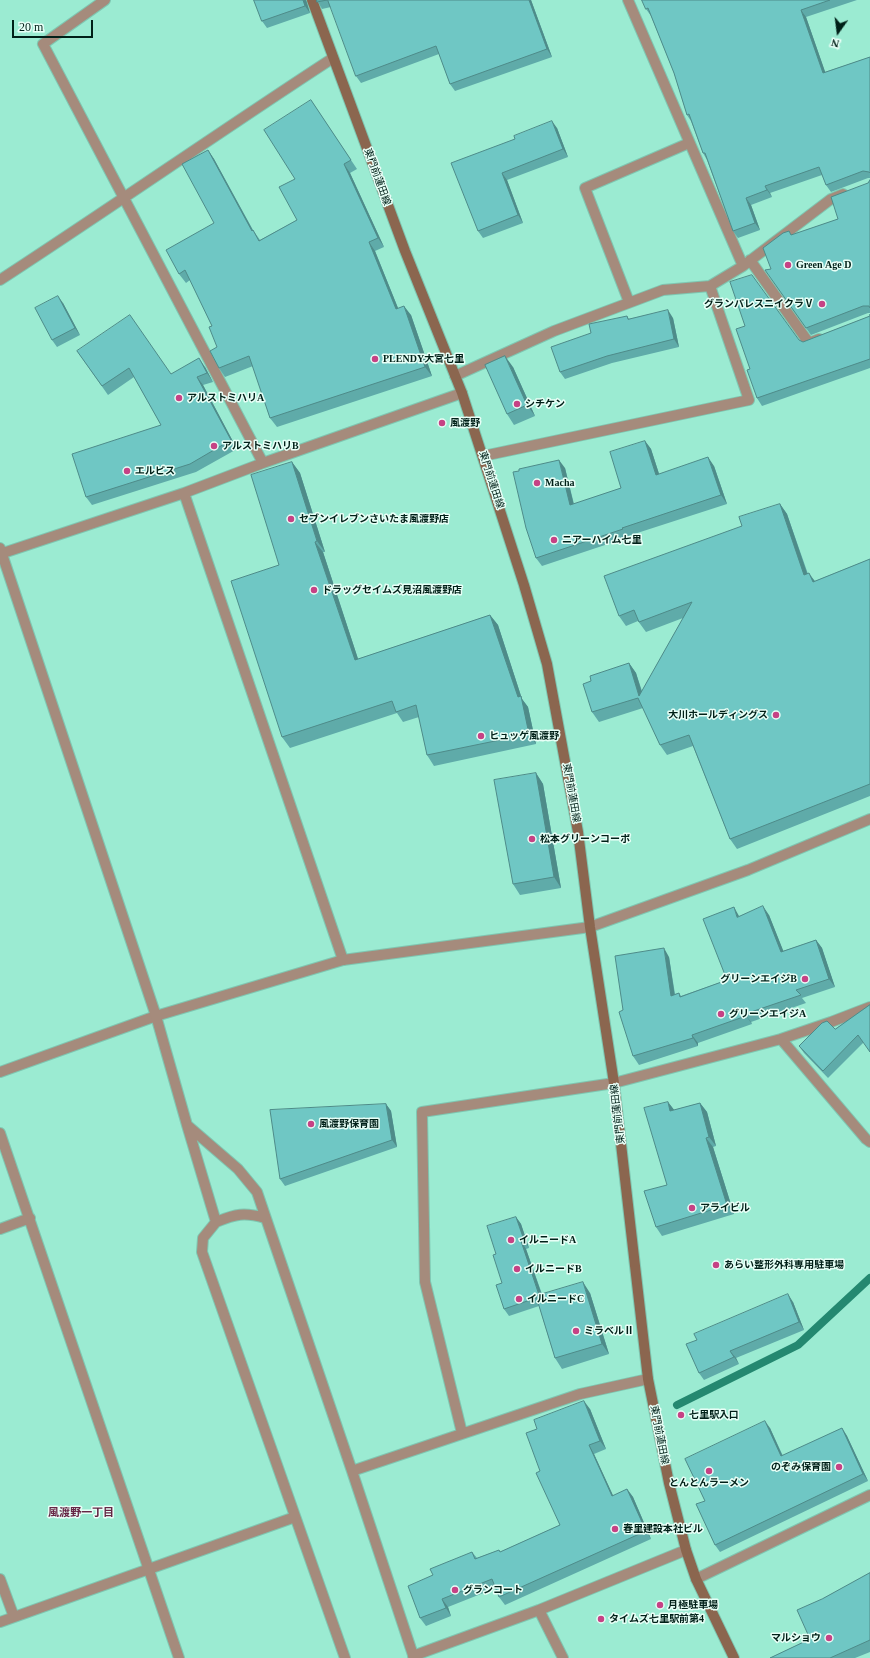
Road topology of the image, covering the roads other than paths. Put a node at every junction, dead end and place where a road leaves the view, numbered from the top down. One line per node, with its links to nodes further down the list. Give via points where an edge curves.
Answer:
1 (105, 0): 7 (street, via 43,44)
2 (312, 0): 4 (main road, 東門前蓮田線)
3 (628, 0): 5 (street)
4 (333, 58): 7 (street); 13 (main road, 東門前蓮田線)
5 (689, 143): 8 (street); 11 (street, via 584,188)
6 (850, 192): 8 (street, via 831,199)
7 (123, 199): 9 (street); 16 (street)
8 (747, 263): 10 (street); 12 (street, via 809,343)
9 (0, 280)
10 (710, 286): 11 (street, via 663,290); 15 (street, via 750,400)
11 (629, 302): 13 (street, via 554,331)
12 (829, 335)
13 (455, 376): 14 (main road, 東門前蓮田線)
14 (462, 393): 15 (main road, 東門前蓮田線); 16 (street)
15 (483, 456): 20 (main road, 東門前蓮田線, via 547,664 578,832)
16 (263, 462): 17 (street)
17 (184, 493): 18 (street); 21 (street)
18 (1, 552): 23 (street)
19 (870, 819): 20 (street, via 748,870)
20 (590, 927): 21 (street); 26 (main road, 東門前蓮田線)
21 (343, 960): 23 (street)
22 (870, 1007): 24 (street)
23 (156, 1016): 25 (street); 27 (street)
24 (781, 1039): 26 (street); 29 (street)
25 (0, 1072)
26 (614, 1083): 34 (main road, 東門前蓮田線); 35 (street, via 422,1112 425,1282)
27 (187, 1125): 31 (street, via 238,1169 257,1192); 32 (street)
28 (0, 1133): 30 (street)
29 (870, 1142)
30 (30, 1218): 33 (street); 40 (street)
31 (265, 1218): 32 (street, via 235,1214); 36 (street)
32 (216, 1222): 38 (street, via 203,1238 202,1252)
33 (0, 1229)
34 (648, 1380): 35 (street, via 580,1394); 39 (main road, 東門前蓮田線)
35 (462, 1433): 36 (street)
36 (352, 1471): 46 (street)
37 (870, 1495): 42 (street)
38 (295, 1517): 40 (street); 48 (street)
39 (686, 1550): 42 (main road, 東門前蓮田線); 43 (street)
40 (148, 1569): 44 (street); 47 (street)
41 (0, 1579): 44 (street)
42 (696, 1579): 50 (main road, 東門前蓮田線)
43 (538, 1610): 46 (street); 49 (street)
44 (14, 1617): 45 (street)
45 (0, 1622)
46 (414, 1657)
47 (179, 1658)
48 (345, 1658)
49 (563, 1658)
50 (734, 1658)

